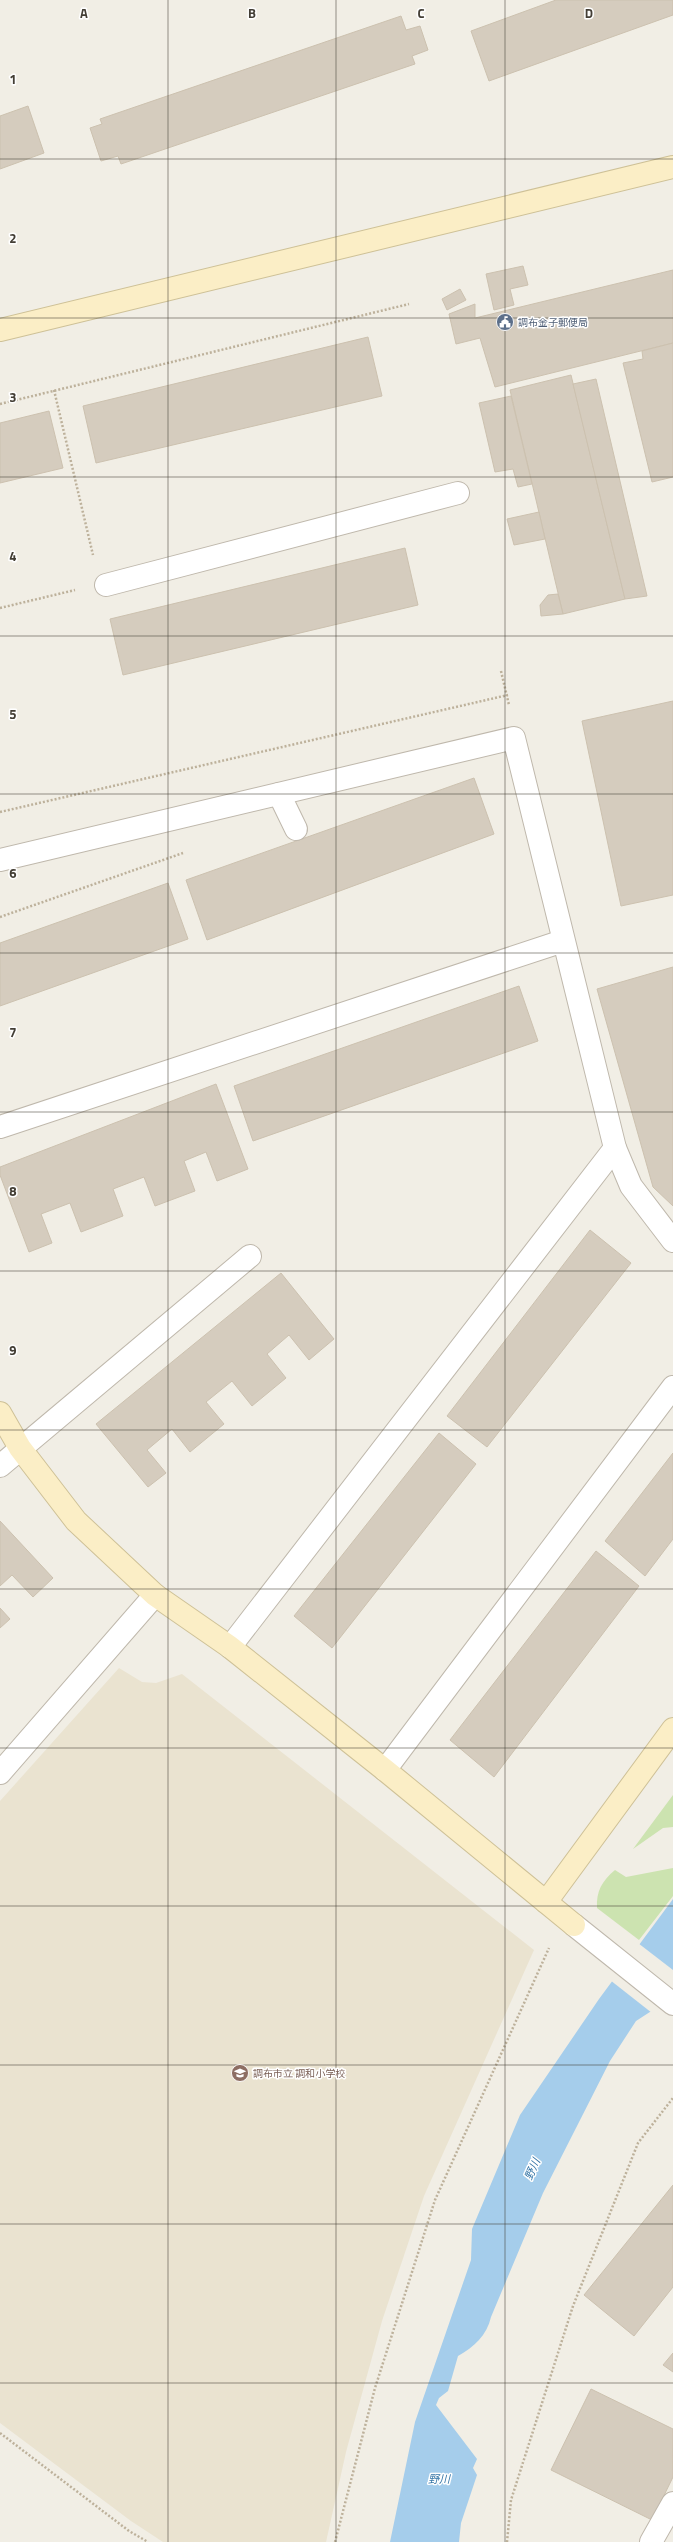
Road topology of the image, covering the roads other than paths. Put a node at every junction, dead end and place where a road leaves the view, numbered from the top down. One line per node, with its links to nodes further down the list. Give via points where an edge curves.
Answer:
1 (673, 167): 2 (street)
2 (0, 330)
3 (458, 493): 4 (street)
4 (106, 585)
5 (279, 794): 6 (street); 7 (street); 8 (street, via 514,738)
6 (296, 829)
7 (0, 860)
8 (563, 941): 9 (street); 10 (street)
9 (0, 1127)
10 (615, 1148): 11 (street, via 631,1186); 18 (street)
11 (673, 1241)
12 (250, 1256): 15 (street)
13 (673, 1387): 20 (street)
14 (0, 1413): 15 (street)
15 (20, 1448): 16 (street); 17 (street, via 76,1521)
16 (0, 1466)
17 (155, 1595): 18 (street); 21 (street)
18 (230, 1647): 20 (street)
19 (673, 1728): 22 (street)
20 (386, 1770): 22 (street)
21 (0, 1773)
22 (546, 1902): 23 (street)
23 (673, 2004)
24 (673, 2503): 25 (street)
25 (651, 2542)

